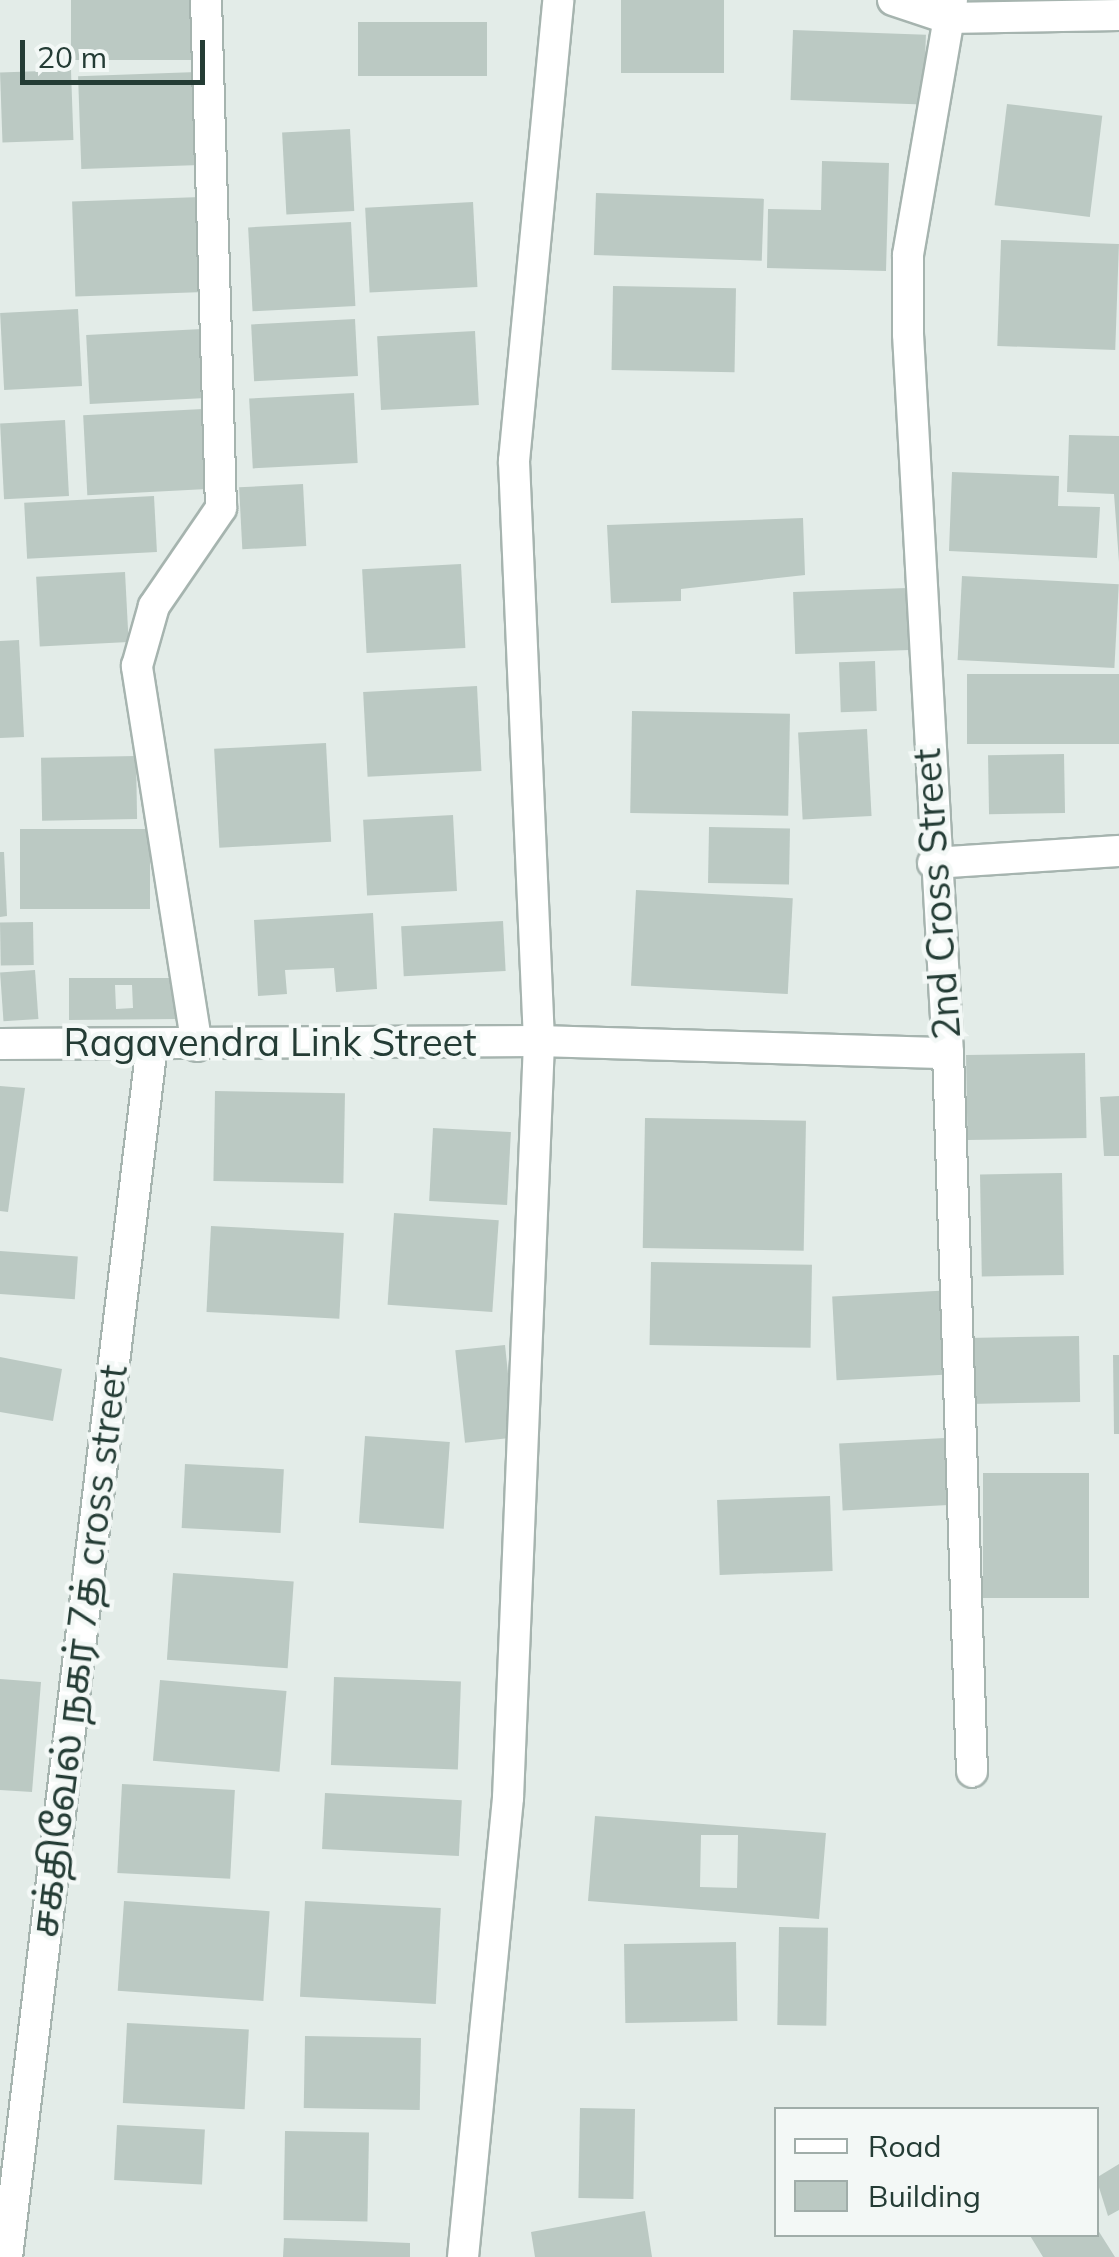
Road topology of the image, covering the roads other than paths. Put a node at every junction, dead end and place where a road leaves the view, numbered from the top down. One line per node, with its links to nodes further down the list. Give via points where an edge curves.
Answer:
1 (206, 0): 11 (street, via 221,508 154,606 137,666)
2 (558, 0): 8 (street, via 514,461)
3 (893, 0): 4 (street)
4 (950, 9): 5 (street); 7 (street, 2nd Cross Street, via 908,255)
5 (1119, 15)
6 (1119, 852): 7 (street)
7 (933, 863): 12 (street, 2nd Cross Street)
8 (539, 1041): 11 (street, Ragavendra Link Street); 12 (street, Ragavendra Link Street); 16 (street, via 508,1798)
9 (0, 1044): 10 (street, Ragavendra Link Street)
10 (152, 1046): 11 (street, Ragavendra Link Street); 14 (street, சக்திவேல் நகர் 7த் cross street)
11 (197, 1046)
12 (948, 1053): 13 (street, 2nd Cross Street)
13 (972, 1772)
14 (12, 2118): 15 (street, சக்திவேல் நகர் 7த் cross street)
15 (7, 2257)
16 (463, 2257)

